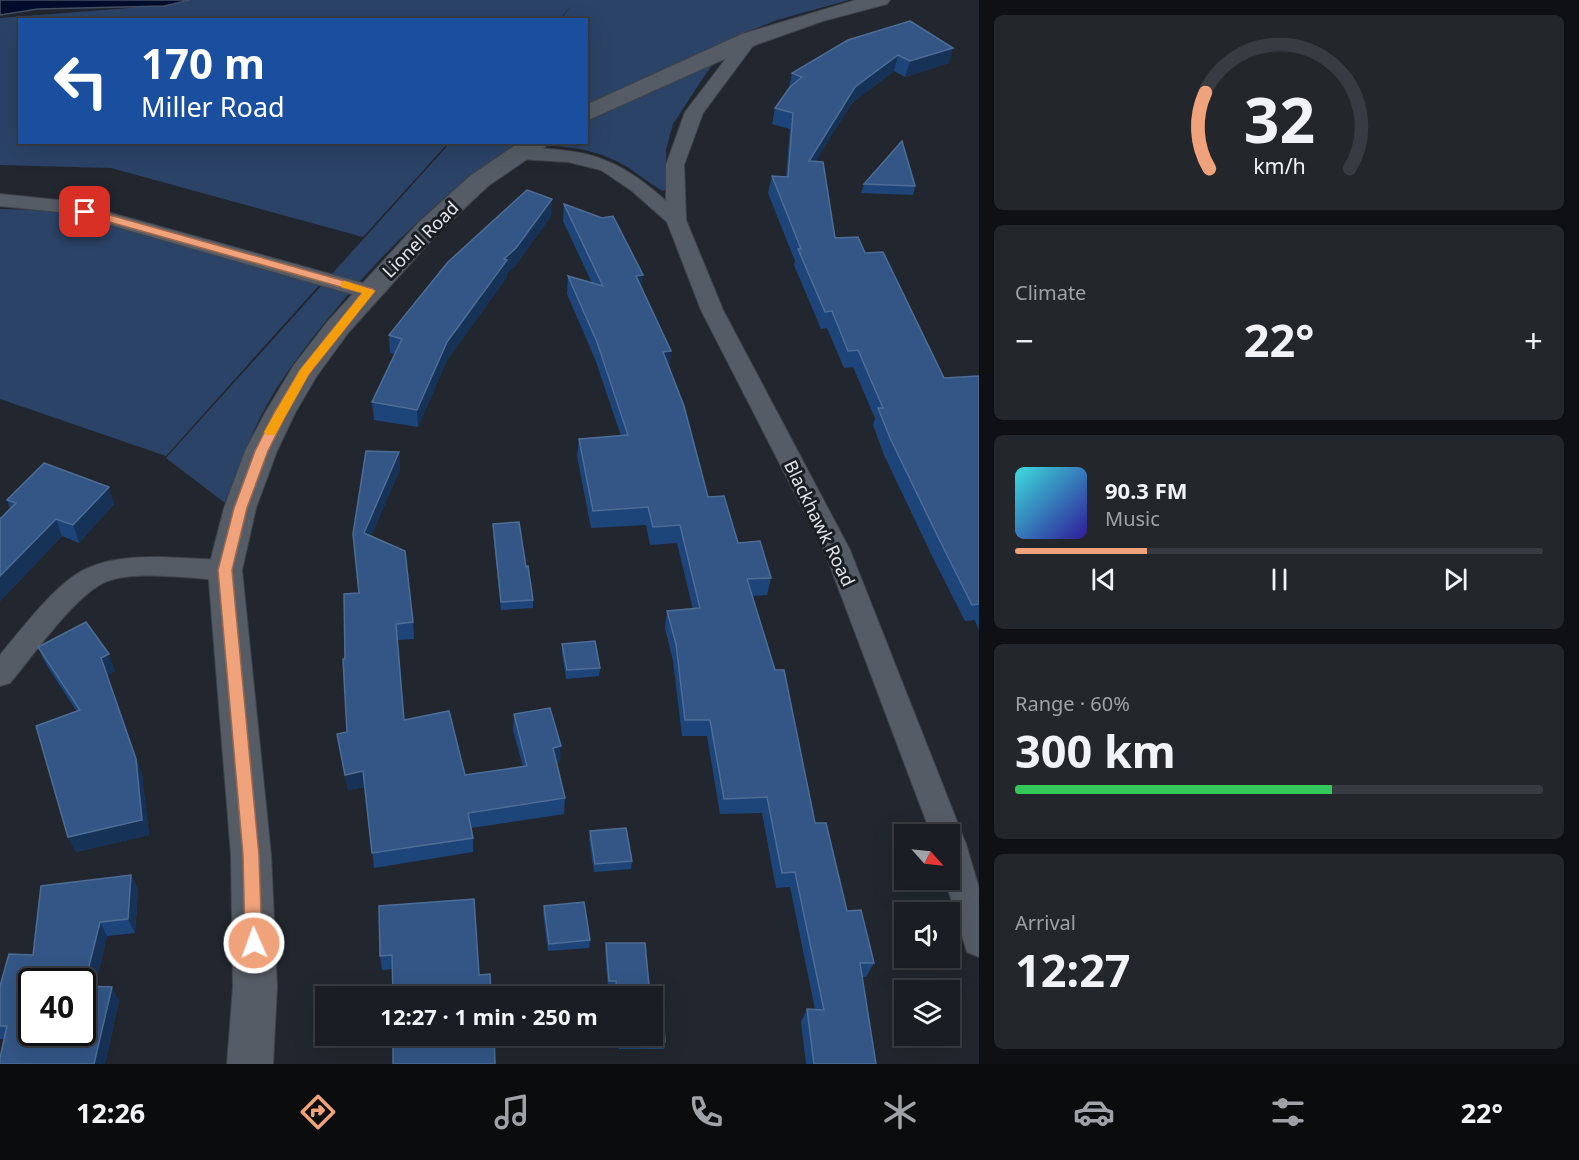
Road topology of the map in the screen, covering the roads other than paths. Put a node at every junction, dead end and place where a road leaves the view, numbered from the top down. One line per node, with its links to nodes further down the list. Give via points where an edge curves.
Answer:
1 (880, 0): 2 (street)
2 (750, 39): 3 (street); 6 (street, Blackhawk Road, via 694,112 675,165)
3 (588, 113)
4 (528, 148): 6 (street, Blackhawk Road, via 599,162 631,182); 7 (street, Lionel Road, via 479,181)
5 (0, 200): 7 (street, via 68,207)
6 (676, 220): 10 (street, Blackhawk Road, via 712,310 837,550)
7 (369, 291): 8 (street, Lionel Road, via 304,372 280,413 240,508)
8 (225, 570): 9 (street, via 144,568 95,576 76,589); 13 (street, Lionel Road, via 251,855 255,987)
9 (0, 675)
10 (942, 824)
11 (960, 877): 12 (street)
12 (979, 941)
13 (250, 1064)

